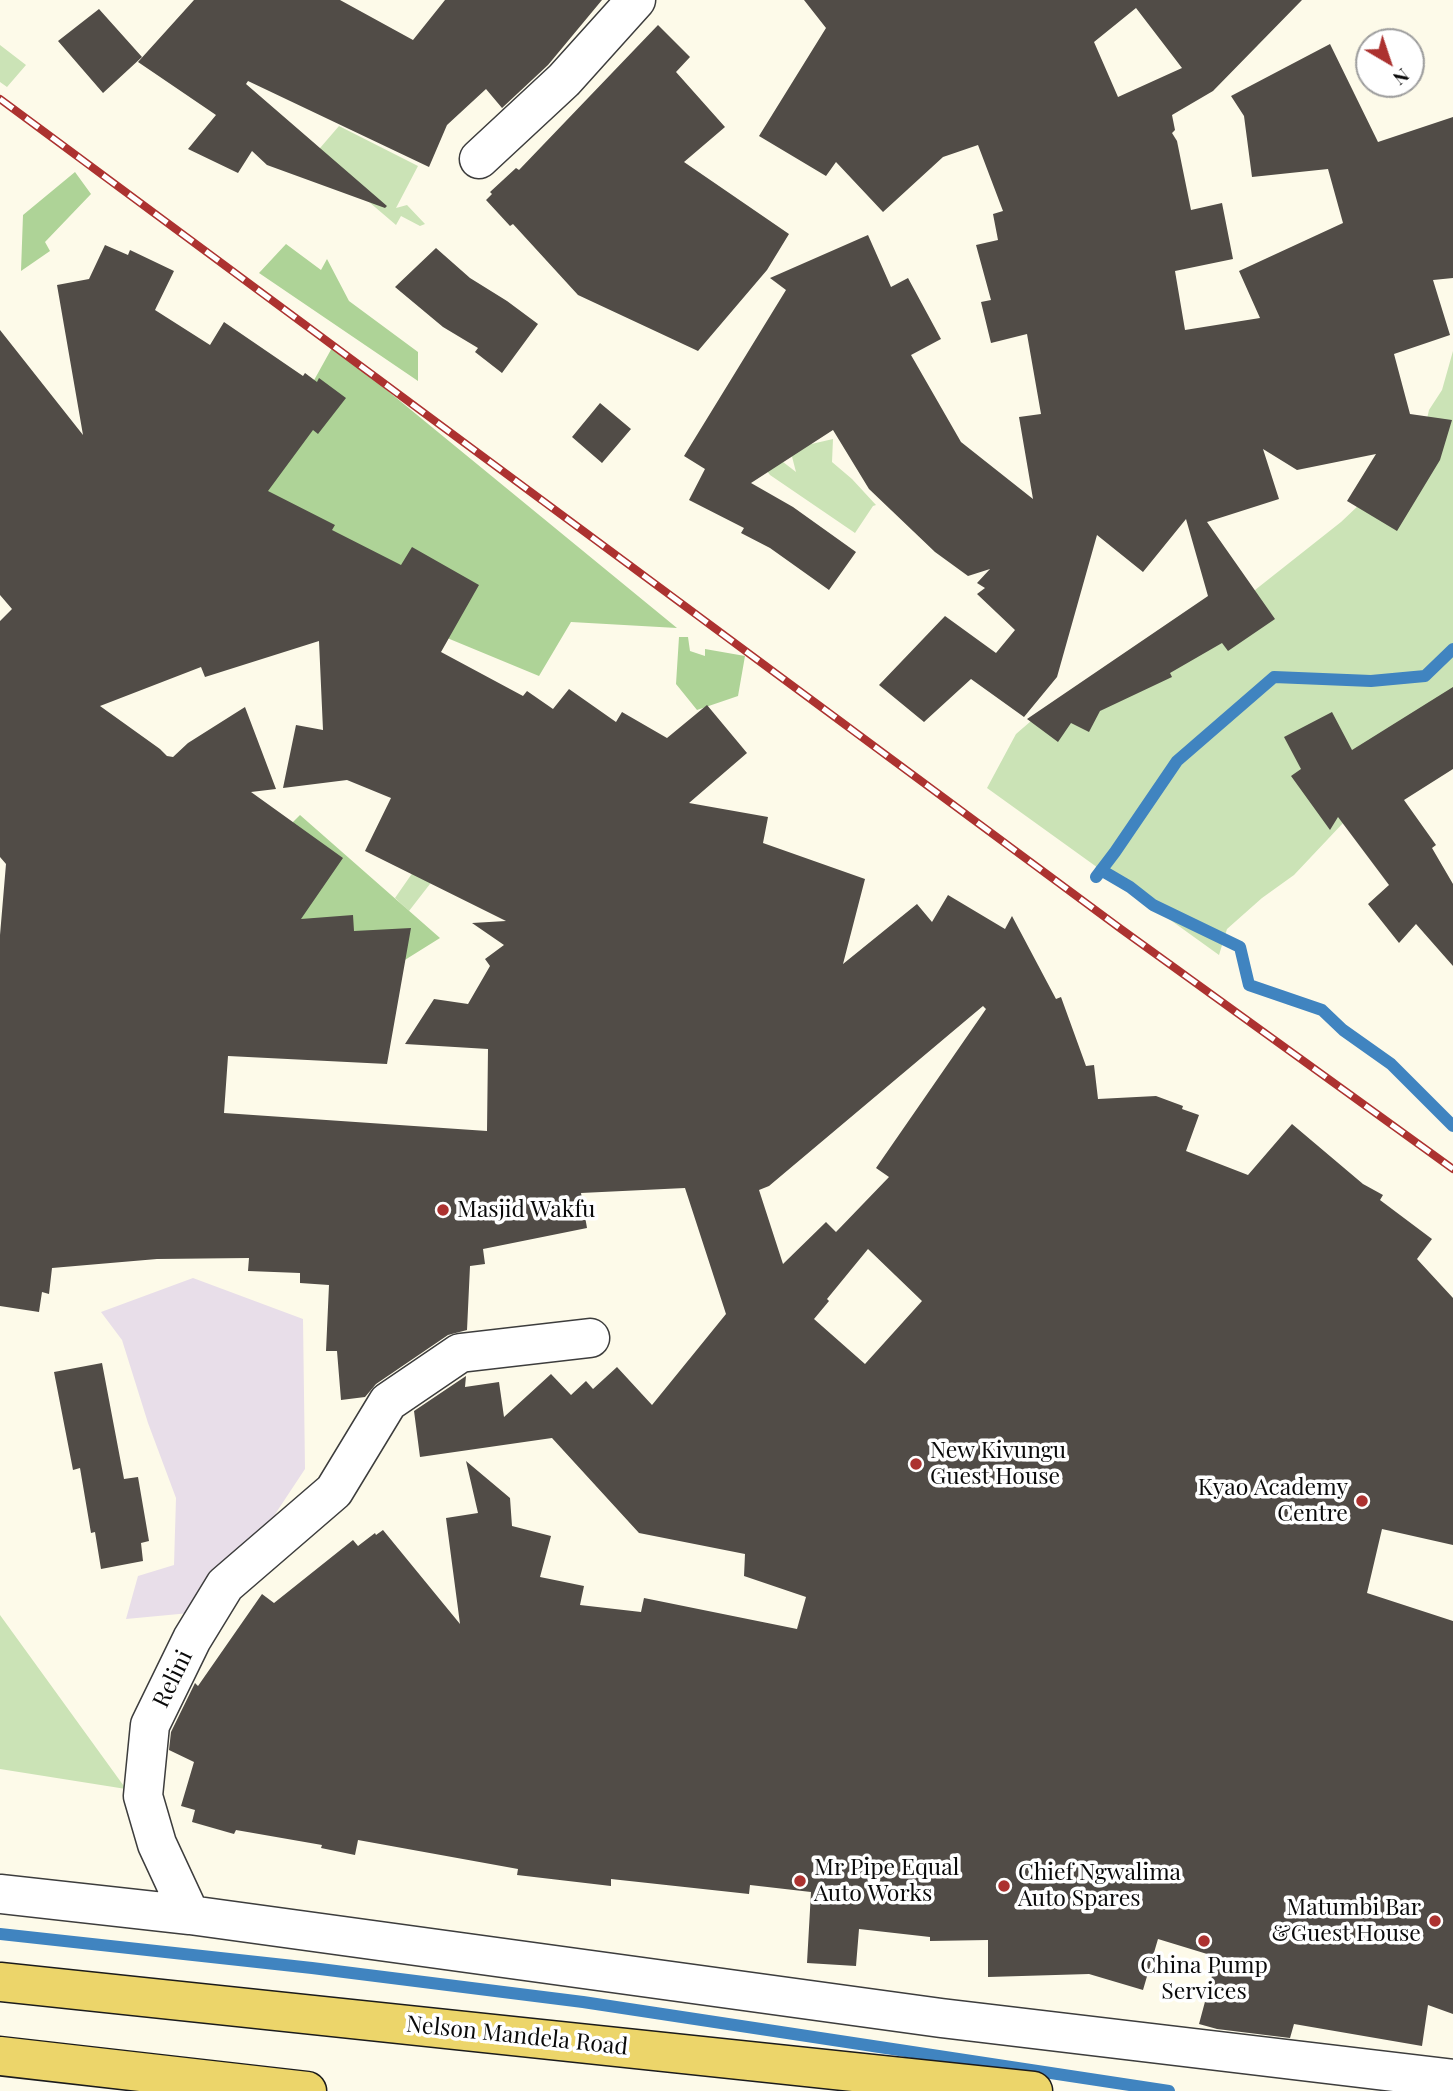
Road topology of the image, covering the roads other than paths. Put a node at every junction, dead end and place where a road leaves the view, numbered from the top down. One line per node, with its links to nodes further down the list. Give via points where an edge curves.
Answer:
1 (636, 0): 2 (street, via 564,80)
2 (479, 159)
3 (590, 1338): 5 (street, Relini, via 460,1353 388,1402 334,1491 225,1585 192,1639 150,1725 144,1796 157,1844)
4 (0, 1894): 5 (street)
5 (190, 1915): 8 (street, via 256,1933)
6 (0, 1982): 10 (main road, Nelson Mandela Road)
7 (0, 2056): 9 (main road)
8 (1453, 2079)
9 (307, 2091)
10 (1033, 2091)

